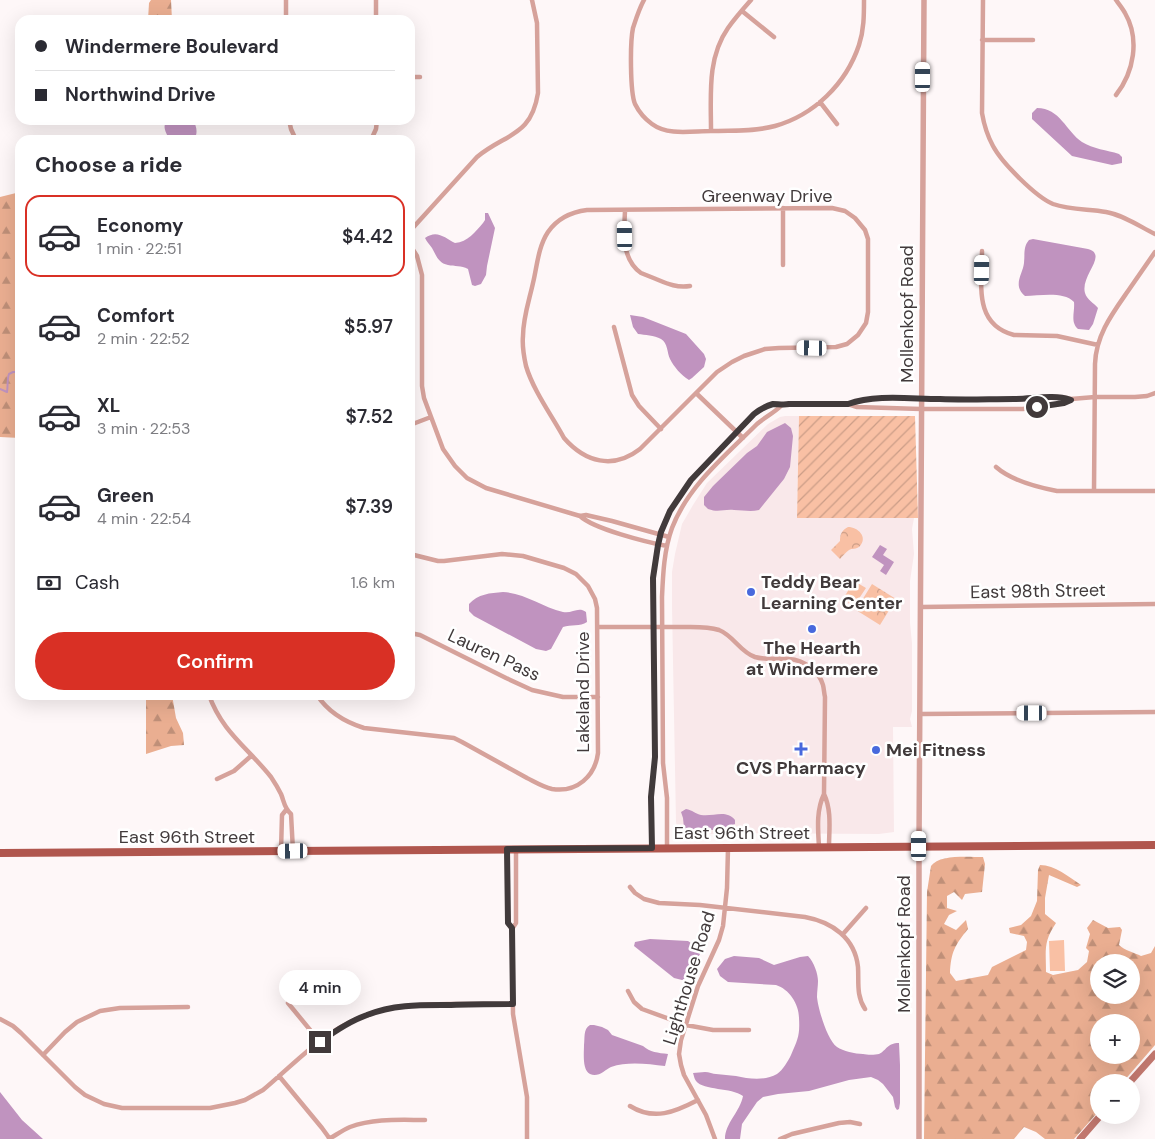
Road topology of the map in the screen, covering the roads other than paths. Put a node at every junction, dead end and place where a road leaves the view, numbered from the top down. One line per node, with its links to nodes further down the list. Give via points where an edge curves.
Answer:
1 (286, 0): 11 (street)
2 (376, 0): 12 (street)
3 (532, 0): 24 (street, via 537,23 538,93 530,118 517,132 477,157)
4 (644, 0): 21 (street, via 633,30 632,90 635,103 644,118 659,128)
5 (751, 0): 10 (street)
6 (864, 0): 19 (street, via 862,32 848,70)
7 (924, 0): 36 (street, Mollenkopf Road)
8 (982, 0): 14 (street)
9 (1116, 0): 18 (street, via 1131,28 1134,51 1128,78)
10 (742, 12): 13 (street); 21 (street, via 723,36 713,64)
11 (286, 15)
12 (376, 15)
13 (774, 37)
14 (982, 40): 15 (street); 25 (street, via 983,121 994,148 1004,161 1041,198 1070,209 1117,215)
15 (1032, 40)
16 (415, 78): 17 (street)
17 (420, 78)
18 (1116, 95)
19 (820, 102): 20 (street); 21 (street, via 798,117 775,126)
20 (837, 124)
21 (711, 131)
22 (783, 208): 23 (street, Greenway Drive); 29 (street); 33 (street, Greenway Drive, via 840,209 860,222 868,244 866,323 853,340 841,346 765,349 744,356 724,367)
23 (625, 210): 30 (street, via 626,251 637,269 673,286); 43 (street, Greenway Drive, via 574,213 549,231 542,245 527,308 522,338 524,357 534,386 564,438 583,455 606,461 624,458 633,455)
24 (415, 225)
25 (1155, 234)
26 (982, 251): 32 (street, via 982,304 993,324 1013,335 1057,336)
27 (1155, 252): 32 (street, via 1108,320)
28 (415, 253): 41 (street, via 422,275 421,378)
29 (783, 265)
30 (690, 286)
31 (614, 327): 43 (street, via 632,395)
32 (1098, 344): 35 (street)
33 (696, 393): 43 (street, Greenway Drive); 44 (street)
34 (1155, 393): 35 (street, via 1135,397)
35 (1095, 397): 37 (street); 47 (street)
36 (922, 398): 37 (street, via 1062,397); 38 (street, via 872,399); 40 (street, Mollenkopf Road)
37 (1071, 400): 40 (street, via 1023,409)
38 (848, 404): 39 (street); 40 (street)
39 (782, 405): 44 (street, via 761,409); 45 (street)
40 (921, 409): 56 (street, Mollenkopf Road)
41 (431, 417): 42 (street); 49 (street, via 446,454 472,482)
42 (415, 423)
43 (661, 429)
44 (736, 432): 45 (street); 50 (street, via 691,480 670,511)
45 (743, 438): 51 (street, via 688,497)
46 (996, 467): 47 (street, via 1010,477 1047,489)
47 (1094, 491): 48 (street)
48 (1155, 491)
49 (580, 516): 50 (street, via 612,521); 52 (street, via 612,531)
50 (660, 535): 51 (street); 52 (street)
51 (669, 537): 53 (street)
52 (658, 545): 53 (street); 58 (street)
53 (667, 546): 59 (street, via 662,579)
54 (415, 555): 57 (street, Lakeland Drive, via 444,561 517,554 564,568 588,586 596,604)
55 (1155, 604): 56 (street, East 98th Street)
56 (921, 607): 65 (street, Mollenkopf Road)
57 (597, 627): 58 (street); 61 (street, Lakeland Drive)
58 (653, 627): 59 (street); 74 (street, via 655,757 651,797)
59 (662, 627): 68 (street, via 720,630 751,655 796,660 814,670 825,697); 75 (street)
60 (415, 634): 61 (street, Lauren Pass, via 532,690 563,696)
61 (598, 697): 63 (street, Lakeland Drive, via 595,766 586,779 564,790 546,787 454,738 352,724 328,709)
62 (211, 700): 66 (street, via 226,728)
63 (322, 700)
64 (1155, 712): 65 (street)
65 (920, 714): 71 (street, Mollenkopf Road)
66 (251, 756): 67 (street, via 230,774); 69 (street, via 277,787)
67 (217, 779)
68 (824, 794): 72 (street, via 818,814); 73 (street, via 829,808)
69 (286, 810): 79 (street, via 282,815); 80 (street, via 291,814)
70 (1155, 845): 71 (main road, East 96th Street)
71 (919, 846): 73 (main road, East 96th Street); 109 (street, Mollenkopf Road)
72 (819, 847): 73 (main road, East 96th Street); 76 (main road, East 96th Street)
73 (829, 847)
74 (652, 848): 75 (main road, East 96th Street); 78 (main road, East 96th Street)
75 (667, 848): 76 (main road, East 96th Street)
76 (728, 848): 83 (street, Lighthouse Road)
77 (507, 849): 78 (main road, East 96th Street); 80 (main road, East 96th Street); 85 (street, via 508,923)
78 (516, 849): 85 (street, via 516,923)
79 (281, 851): 80 (main road, East 96th Street); 81 (main road, East 96th Street)
80 (293, 851)
81 (0, 853)
82 (630, 887): 83 (street, via 651,902)
83 (725, 908): 86 (street, via 813,918 826,922); 93 (street, Lighthouse Road, via 720,934)
84 (866, 908): 86 (street)
85 (512, 928): 89 (street)
86 (843, 934): 91 (street, via 856,957 858,992)
87 (628, 991): 93 (street, via 645,1011)
88 (288, 1003): 95 (street)
89 (513, 1004): 95 (street, via 392,1008 353,1021); 106 (street, via 527,1097)
90 (188, 1007): 97 (street, via 100,1011 77,1022)
91 (865, 1009)
92 (0, 1019): 97 (street)
93 (686, 1025): 94 (street, via 708,1030); 100 (street, Lighthouse Road, via 680,1045 680,1062)
94 (749, 1030)
95 (320, 1042): 99 (street)
96 (1155, 1054): 98 (main road)
97 (43, 1055): 99 (street, via 85,1095 122,1108 225,1106 263,1090)
98 (1137, 1074)
99 (279, 1076): 105 (street)
100 (698, 1100): 101 (street, via 663,1114 641,1112); 107 (street, Lighthouse Road)
101 (630, 1106)
102 (425, 1120): 105 (street, via 366,1122)
103 (860, 1124): 108 (street, via 839,1123)
104 (1093, 1124): 110 (main road)
105 (330, 1139)
106 (527, 1139)
107 (715, 1139)
108 (780, 1139)
109 (919, 1139)
110 (1080, 1139)

